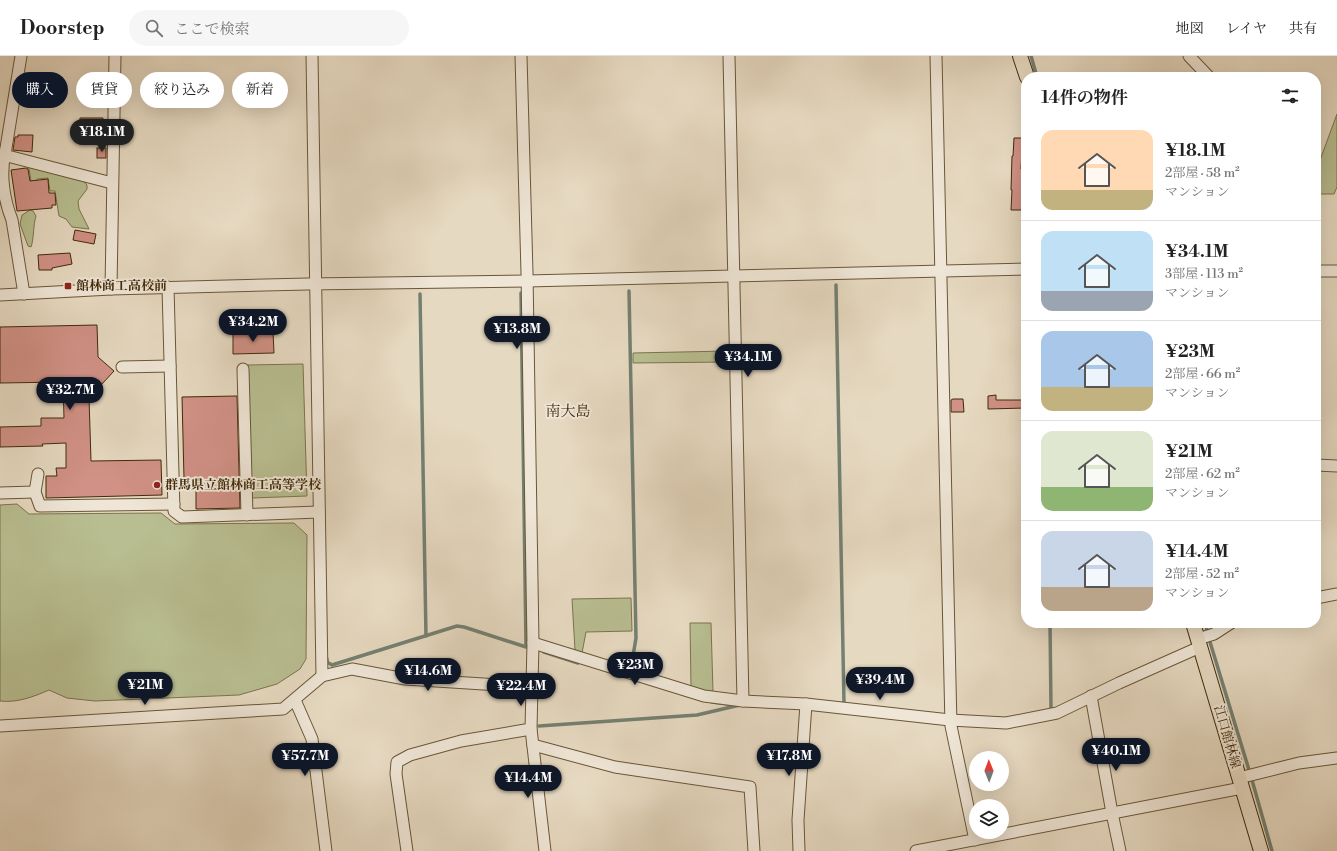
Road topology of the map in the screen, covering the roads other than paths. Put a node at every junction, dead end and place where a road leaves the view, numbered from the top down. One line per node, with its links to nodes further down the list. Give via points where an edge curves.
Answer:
1 (21, 56): 11 (street)
2 (115, 56): 12 (street)
3 (312, 56): 19 (street)
4 (521, 56): 18 (street)
5 (729, 56): 17 (street)
6 (936, 56): 14 (street)
7 (1020, 56): 9 (main road)
8 (1189, 56): 10 (street)
9 (1025, 72)
10 (1204, 72)
11 (2, 154): 12 (street); 22 (street, via 3,182)
12 (112, 183): 21 (street)
13 (1021, 269): 14 (street)
14 (941, 271): 17 (street); 47 (street)
15 (1321, 271): 16 (street)
16 (1337, 271)
17 (734, 276): 18 (street); 45 (street)
18 (527, 281): 19 (street); 39 (street)
19 (316, 284): 20 (street); 33 (street)
20 (168, 287): 21 (street); 24 (street)
21 (111, 289): 22 (street)
22 (24, 294): 23 (street)
23 (0, 295)
24 (170, 366): 25 (street); 32 (street)
25 (122, 367)
26 (244, 369): 34 (street)
27 (1321, 465): 28 (street)
28 (1337, 466)
29 (38, 474): 30 (street)
30 (34, 492): 31 (street); 32 (street, via 40,506)
31 (0, 493)
32 (174, 504): 34 (street, via 174,511 182,517)
33 (319, 512): 34 (street); 41 (street)
34 (247, 515)
35 (1337, 594): 36 (street)
36 (1321, 597)
37 (1194, 628): 40 (main road, 江口館林線)
38 (1223, 628): 40 (street)
39 (533, 643): 42 (street); 45 (street, via 704,696)
40 (1199, 643): 43 (street); 52 (main road, 江口館林線)
41 (322, 676): 42 (street, via 352,669 405,679 499,686); 44 (street)
42 (533, 685): 49 (street)
43 (1091, 696): 47 (street, via 1057,713 1006,723); 53 (street)
44 (295, 700): 48 (street, via 283,709); 55 (street, via 312,739)
45 (743, 701): 46 (street)
46 (806, 704): 47 (street); 59 (street, via 798,820)
47 (950, 720): 54 (street)
48 (0, 726)
49 (531, 729): 50 (street); 56 (street, via 461,741 410,755 397,762 396,774)
50 (533, 745): 57 (street); 58 (street, via 615,768 750,787)
51 (1337, 758): 52 (street, via 1299,764)
52 (1240, 783): 53 (street); 62 (main road, 江口館林線)
53 (1112, 813): 54 (street); 61 (street)
54 (975, 840): 60 (street)
55 (326, 851)
56 (407, 851)
57 (545, 851)
58 (754, 851)
59 (799, 851)
60 (916, 851)
61 (1120, 851)
62 (1261, 851)

